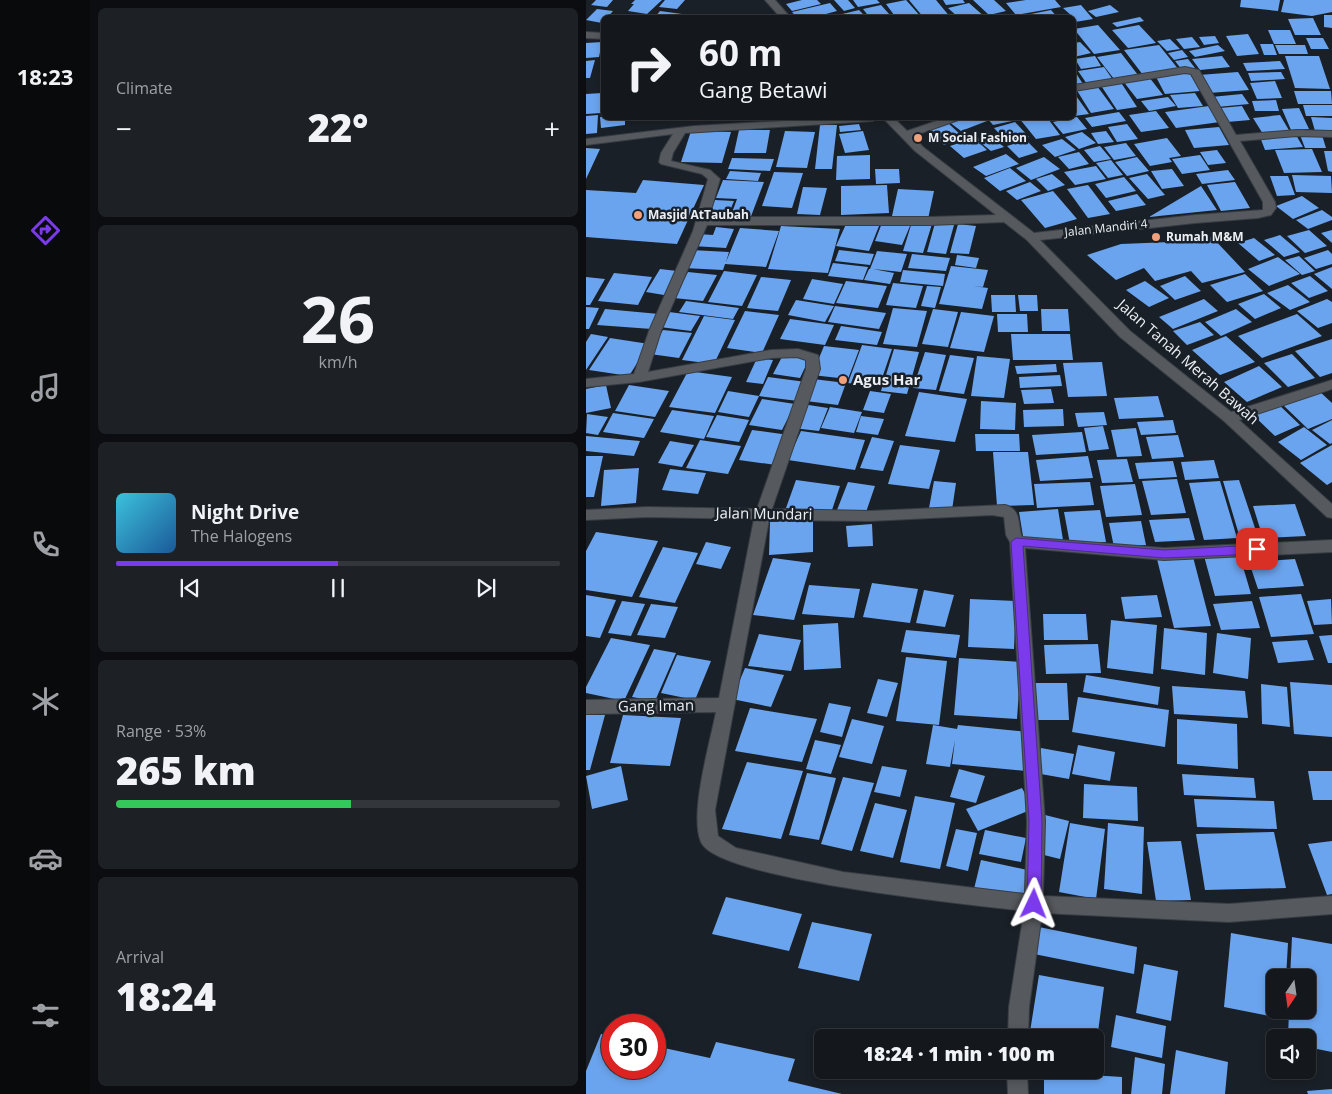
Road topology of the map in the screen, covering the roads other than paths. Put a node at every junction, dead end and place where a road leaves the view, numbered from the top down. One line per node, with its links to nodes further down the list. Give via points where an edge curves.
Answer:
1 (770, 0): 2 (street)
2 (784, 15)
3 (586, 35): 4 (street)
4 (601, 36)
5 (1076, 88): 12 (street, via 1192,71)
6 (849, 120): 9 (street)
7 (890, 120): 11 (street, Jalan Tanah Merah Bawah)
8 (948, 120): 11 (street)
9 (681, 130): 13 (street); 15 (street, via 665,162 713,176)
10 (1332, 134): 12 (street)
11 (906, 135): 14 (street, Jalan Tanah Merah Bawah)
12 (1234, 138): 16 (street, Jalan Mandiri 4, via 1269,202 1267,212)
13 (586, 142)
14 (1006, 218): 15 (street); 16 (street, Jalan Tanah Merah Bawah)
15 (702, 221): 17 (street, via 655,331)
16 (1031, 236): 20 (street, Jalan Tanah Merah Bawah, via 1126,334)
17 (640, 378): 18 (street); 22 (street, via 771,354 798,353 813,358 813,368)
18 (586, 383)
19 (1332, 384): 20 (street)
20 (1229, 418): 21 (street, Jalan Tanah Merah Bawah)
21 (1332, 512)
22 (763, 513): 23 (street, Jalan Mundari); 24 (street, Jalan Mundari, via 870,516 1005,510 1011,515); 26 (street)
23 (586, 515)
24 (1016, 542): 25 (street, via 1164,554); 28 (street, Jalan Mundari, via 1036,821)
25 (1332, 546)
26 (725, 705): 27 (street, Gang Iman); 28 (street, via 706,810 709,840 732,855 843,880)
27 (586, 707)
28 (1034, 904): 29 (street, via 1229,912); 30 (street, Jalan Mundari)
29 (1332, 905)
30 (1018, 1029)
31 (1017, 1079): 32 (street)
32 (1018, 1094)

